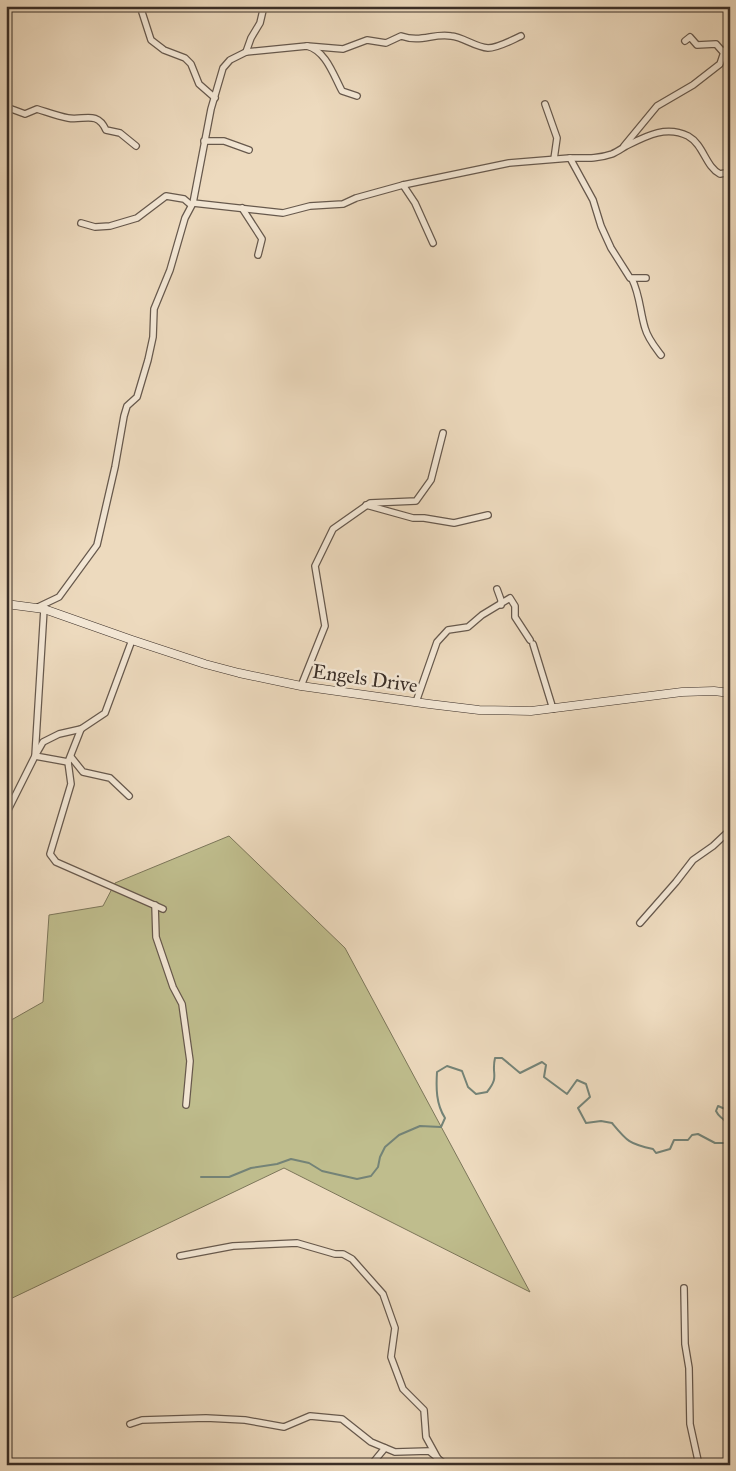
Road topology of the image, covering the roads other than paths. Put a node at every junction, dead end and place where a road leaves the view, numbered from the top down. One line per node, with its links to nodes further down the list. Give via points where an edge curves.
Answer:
1 (140, 6): 11 (street, via 151,40 164,50 185,58 200,84)
2 (264, 6): 7 (street)
3 (521, 36): 6 (street, via 488,48 450,36 423,39 401,36 386,43 367,40 343,49)
4 (685, 41): 8 (street, via 690,37 697,45 716,44)
5 (730, 44): 8 (street)
6 (307, 46): 7 (street); 10 (street, via 321,52 342,91)
7 (246, 52): 11 (street, via 230,60 223,68)
8 (724, 52): 9 (street); 16 (street, via 720,64 657,106)
9 (730, 60)
10 (357, 96)
11 (215, 98): 14 (street)
12 (545, 104): 19 (street, via 558,138)
13 (6, 107): 15 (street, via 25,114 37,109 70,119 92,118 102,123 106,130 120,133)
14 (204, 141): 17 (street, via 224,141); 22 (street)
15 (136, 146)
16 (622, 148): 18 (street, via 604,156); 20 (street, via 648,135 678,132 700,146 717,173)
17 (249, 150)
18 (570, 158): 19 (street); 28 (street, via 593,200 610,248)
19 (554, 159): 21 (street, via 508,163)
20 (730, 172)
21 (403, 185): 23 (street, via 343,204 310,206 283,213); 25 (street)
22 (192, 204): 23 (street); 24 (street, via 166,196 137,218 95,228); 36 (street, via 154,309 153,337 137,397 124,416 97,545 59,597)
23 (242, 208): 26 (street, via 262,238)
24 (81, 223)
25 (433, 243)
26 (258, 255)
27 (646, 278): 28 (street)
28 (632, 279): 29 (street, via 649,338)
29 (662, 355)
30 (443, 433): 31 (street, via 431,480 416,501)
31 (366, 505): 32 (street, via 413,518 454,523); 38 (street, via 332,529 315,566 325,626)
32 (488, 516)
33 (497, 589): 35 (street)
34 (6, 604): 36 (street, Engels Drive)
35 (500, 605): 40 (street, via 468,627 448,630 437,642); 41 (street, via 510,598 515,606 515,617 532,642)
36 (41, 608): 37 (street, Engels Drive); 43 (street)
37 (132, 640): 38 (street, Engels Drive, via 205,664); 42 (street, via 105,713)
38 (301, 686): 40 (street, Engels Drive)
39 (730, 693): 41 (street, Engels Drive, via 682,692)
40 (416, 702): 41 (street, Engels Drive, via 479,710)
41 (553, 709)
42 (81, 729): 43 (street, via 43,742); 44 (street)
43 (35, 756): 44 (street); 46 (street)
44 (70, 759): 45 (street, via 83,772 110,778); 48 (street, via 71,784 50,854 52,858)
45 (129, 796)
46 (6, 814)
47 (730, 830): 50 (street, via 693,860)
48 (155, 905): 49 (street); 51 (street, via 156,937 182,1004 190,1061)
49 (163, 909)
50 (640, 923)
51 (186, 1105)
52 (180, 1256): 56 (street, via 233,1246 297,1242 352,1259 383,1294 395,1328 391,1356 403,1389 424,1410 426,1437)
53 (684, 1288): 59 (street, via 690,1424)
54 (130, 1424): 55 (street, via 142,1420 206,1418 245,1420 284,1428 310,1416 342,1419 371,1442)
55 (386, 1448): 56 (street, via 395,1452 429,1451); 57 (street)
56 (437, 1457): 58 (street)
57 (371, 1465)
58 (446, 1465)
59 (699, 1465)

